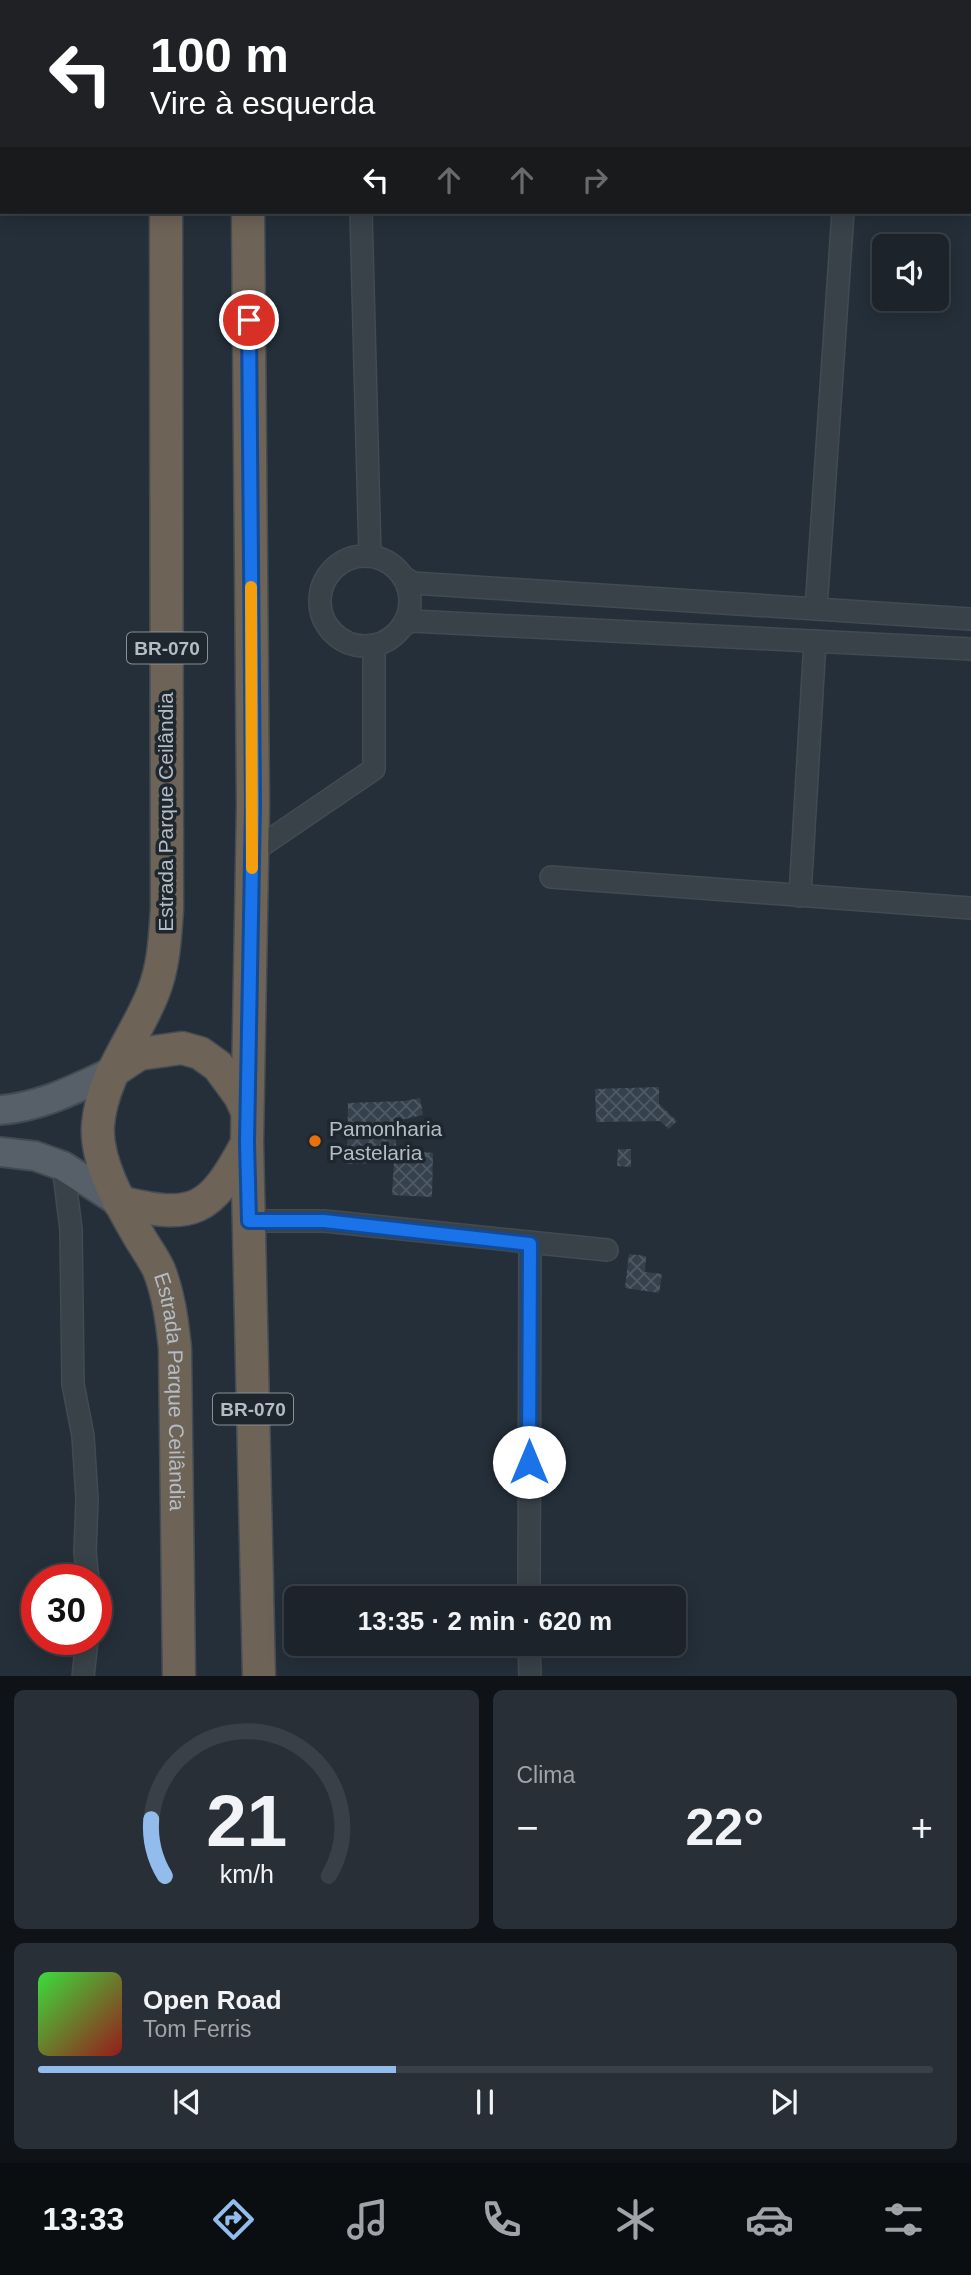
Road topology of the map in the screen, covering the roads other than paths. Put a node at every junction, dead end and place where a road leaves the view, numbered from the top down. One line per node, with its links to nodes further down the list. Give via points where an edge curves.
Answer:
1 (166, 214): 17 (highway, Estrada Parque Ceilândia / BR-070, via 167,909 164,953 153,993)
2 (248, 214): 13 (highway, BR-070)
3 (361, 214): 5 (street)
4 (842, 214): 7 (street)
5 (370, 556): 6 (street, via 384,560); 11 (street, via 341,562 326,578 320,599 321,614 338,638)
6 (403, 577): 7 (street, via 413,583); 9 (street, via 410,596)
7 (816, 609): 8 (street)
8 (971, 619)
9 (403, 625): 10 (street, via 412,621); 11 (street)
10 (815, 641): 12 (street); 15 (street)
11 (374, 645): 13 (street, via 374,769)
12 (971, 649)
13 (252, 852): 19 (highway, BR-070)
14 (551, 877): 15 (street)
15 (800, 896): 16 (street)
16 (971, 908)
17 (112, 1072): 18 (main road, via 45,1102); 19 (highway, via 139,1054 182,1048 200,1053 218,1066 240,1096); 22 (highway, Estrada Parque Ceilândia / BR-070, via 98,1125 99,1148)
18 (0, 1110)
19 (247, 1127): 22 (highway, via 229,1177 195,1207 174,1212); 23 (highway, BR-070)
20 (0, 1152): 21 (main road, via 35,1156)
21 (63, 1166): 22 (main road); 26 (street, via 71,1229 73,1384 83,1436 87,1499)
22 (119, 1202): 31 (highway, Estrada Parque Ceilândia / BR-070, via 158,1268 171,1310)
23 (249, 1221): 24 (street, via 324,1221); 32 (highway, BR-070)
24 (530, 1244): 25 (street); 27 (street)
25 (607, 1250)
26 (86, 1564)
27 (529, 1586)
28 (86, 1655): 30 (street)
29 (529, 1656): 33 (street)
30 (83, 1676)
31 (179, 1676)
32 (259, 1676)
33 (530, 1676)

